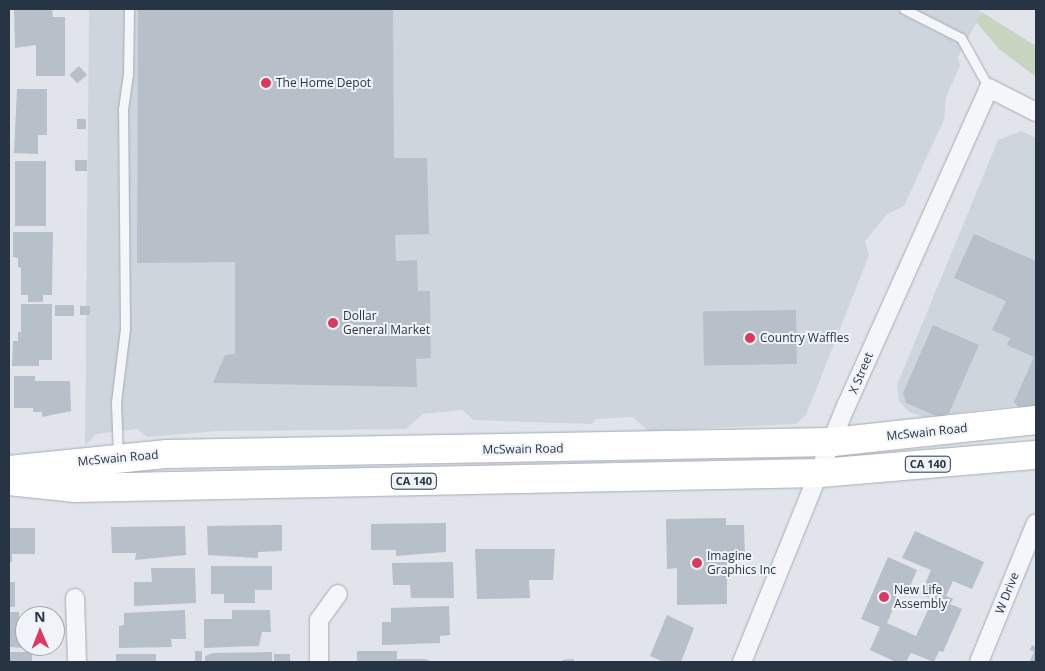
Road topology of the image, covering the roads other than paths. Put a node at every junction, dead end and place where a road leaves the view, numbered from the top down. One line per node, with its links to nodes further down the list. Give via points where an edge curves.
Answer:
1 (129, 9): 8 (lane, via 128,75 123,110 124,329 116,402)
2 (904, 9): 3 (lane, via 961,38)
3 (989, 88): 4 (street); 6 (street, X Street, via 915,247)
4 (1036, 112)
5 (1036, 420): 6 (main road, McSwain Road)
6 (833, 442): 8 (main road, McSwain Road, via 224,452); 10 (street, X Street)
7 (1036, 455): 10 (main road, CA 140)
8 (118, 458): 9 (main road, McSwain Road)
9 (9, 470)
10 (820, 473): 11 (main road, CA 140, via 74,488); 18 (street, X Street)
11 (9, 481)
12 (1036, 523): 13 (street, W Drive)
13 (1033, 542): 19 (street, W Drive)
14 (338, 594): 17 (street, via 319,620)
15 (75, 598): 16 (street)
16 (77, 662)
17 (319, 662)
18 (742, 662)
19 (979, 662)

